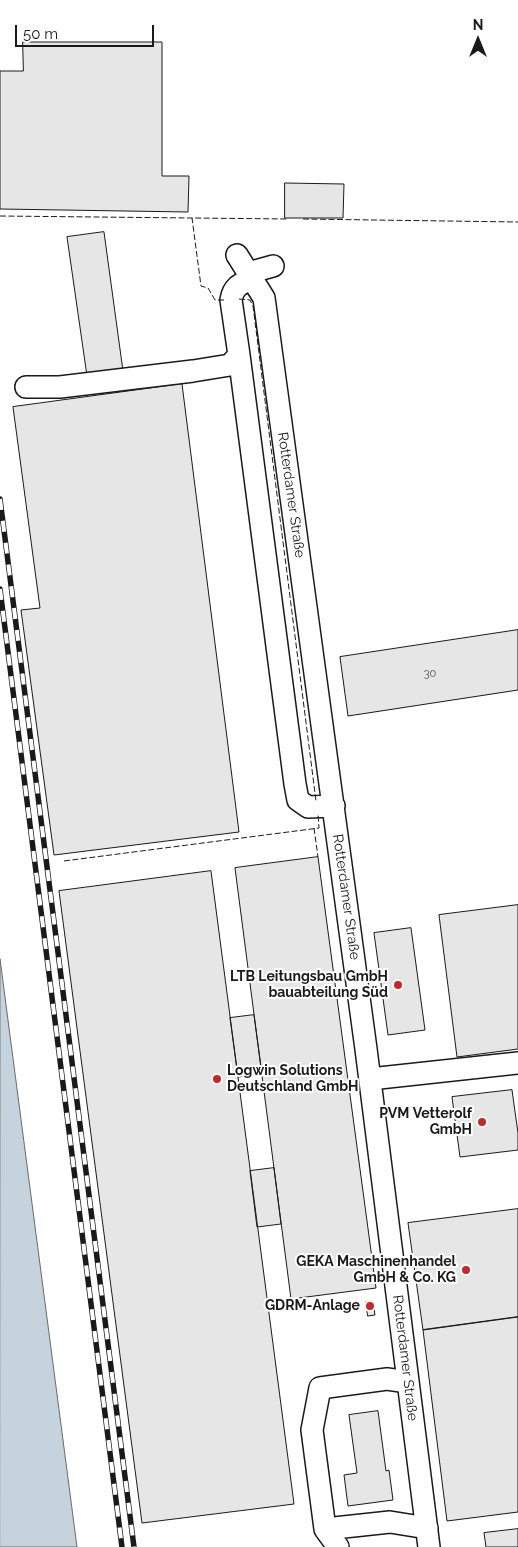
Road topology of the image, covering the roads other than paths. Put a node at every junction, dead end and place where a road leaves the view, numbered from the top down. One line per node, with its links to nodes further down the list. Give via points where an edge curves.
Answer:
1 (237, 254): 3 (street, Rotterdamer Straße)
2 (273, 266): 3 (street)
3 (249, 276): 4 (street, via 232,292); 6 (street, Rotterdamer Straße, via 264,298)
4 (239, 354): 5 (street, via 230,365 166,375 60,387); 6 (street, via 298,800 308,807)
5 (26, 387)
6 (334, 806): 8 (street, Rotterdamer Straße)
7 (518, 1063): 8 (street)
8 (370, 1079): 9 (street, Rotterdamer Straße)
9 (408, 1382): 10 (street, via 387,1379 320,1388 312,1430); 11 (street, Rotterdamer Straße)
10 (324, 1529): 11 (street, via 390,1522); 12 (street)
11 (428, 1538)
12 (338, 1547)

